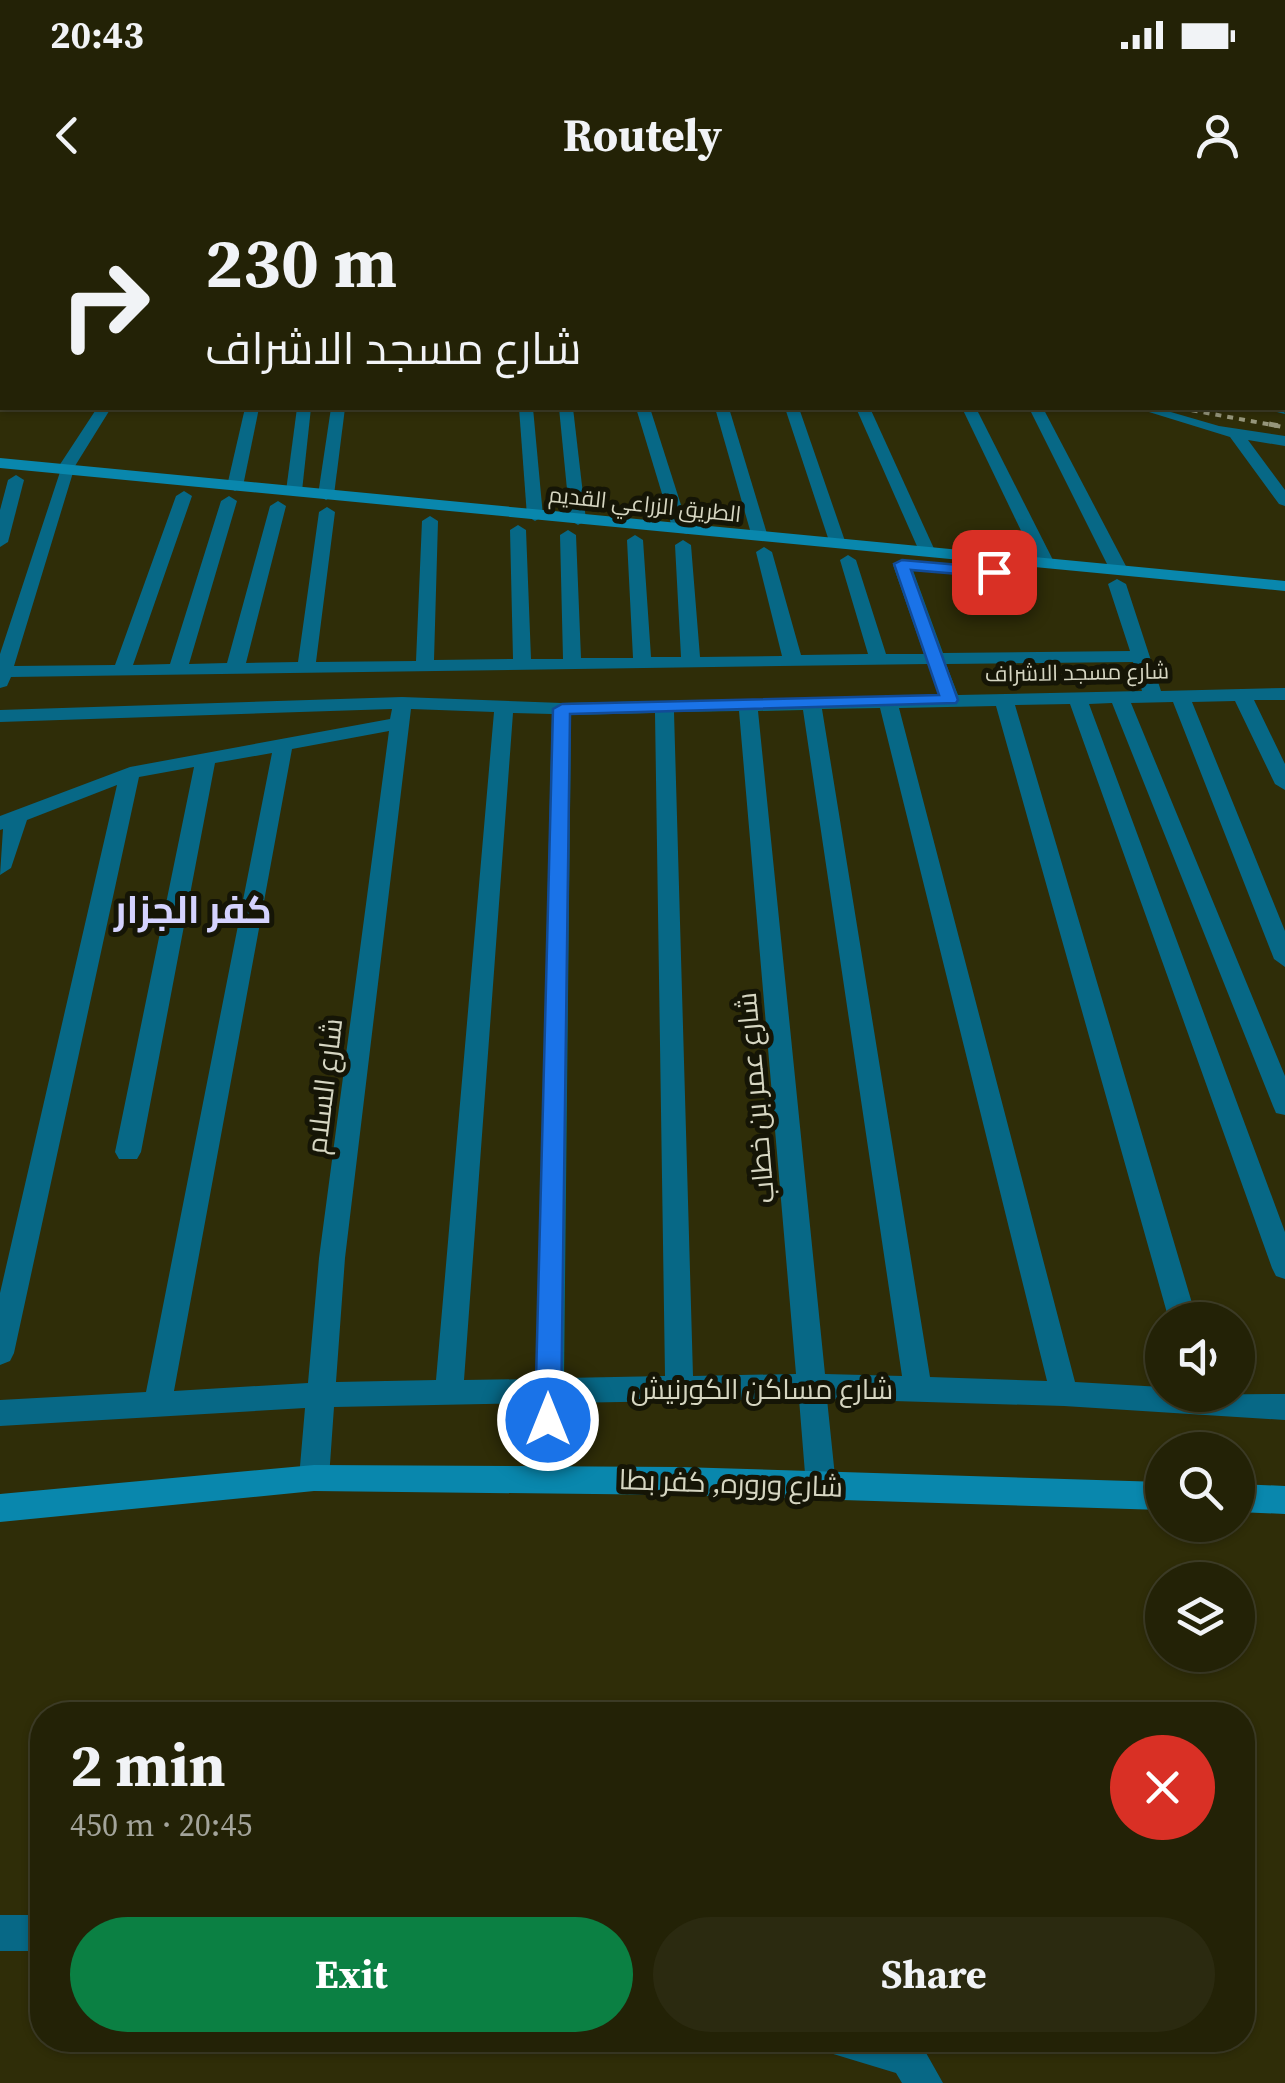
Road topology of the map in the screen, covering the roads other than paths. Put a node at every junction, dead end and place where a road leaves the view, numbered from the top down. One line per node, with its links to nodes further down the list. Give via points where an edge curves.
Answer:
1 (103, 410): 17 (street)
2 (252, 410): 20 (street)
3 (304, 410): 19 (street)
4 (338, 410): 23 (street)
5 (526, 410): 25 (street)
6 (566, 410): 27 (street)
7 (643, 410): 29 (street)
8 (723, 410): 32 (street)
9 (793, 410): 33 (street)
10 (864, 410): 34 (street)
11 (970, 410): 36 (street)
12 (1037, 410): 37 (street)
13 (1150, 410): 14 (street)
14 (1236, 434): 15 (street); 22 (street)
15 (1285, 442)
16 (0, 463): 17 (main road, الطريق الزراعي القديم)
17 (66, 474): 18 (main road, الطريق الزراعي القديم); 20 (main road, الطريق الزراعي القديم); 21 (main road, الطريق الزراعي القديم); 40 (street)
18 (8, 479): 31 (street)
19 (294, 492): 20 (main road, الطريق الزراعي القديم); 23 (main road, الطريق الزراعي القديم)
20 (232, 493): 21 (main road, الطريق الزراعي القديم); 24 (main road, الطريق الزراعي القديم); 53 (street)
21 (184, 496): 54 (street)
22 (1285, 501)
23 (327, 503): 24 (main road, الطريق الزراعي القديم); 25 (main road, الطريق الزراعي القديم); 26 (main road, الطريق الزراعي القديم); 52 (street)
24 (278, 506): 51 (street)
25 (535, 516): 27 (main road, الطريق الزراعي القديم)
26 (430, 522): 28 (main road, الطريق الزراعي القديم); 50 (street)
27 (573, 528): 28 (main road, الطريق الزراعي القديم); 29 (main road, الطريق الزراعي القديم); 30 (main road, الطريق الزراعي القديم); 48 (street)
28 (518, 530): 49 (street)
29 (682, 537): 30 (main road, الطريق الزراعي القديم); 32 (main road, الطريق الزراعي القديم); 46 (street)
30 (634, 540): 47 (street)
31 (0, 542)
32 (762, 545): 33 (main road, الطريق الزراعي القديم); 45 (street)
33 (843, 552): 34 (main road, الطريق الزراعي القديم); 35 (main road, الطريق الزراعي القديم); 44 (street)
34 (928, 553): 36 (main road, الطريق الزراعي القديم)
35 (902, 564): 37 (main road, الطريق الزراعي القديم); 43 (street)
36 (1046, 564): 37 (main road, الطريق الزراعي القديم)
37 (1118, 577): 38 (main road, الطريق الزراعي القديم); 39 (main road, الطريق الزراعي القديم); 42 (street)
38 (1285, 586)
39 (1285, 600)
40 (27, 604): 41 (street); 55 (street)
41 (0, 605)
42 (1141, 656): 43 (street, شارع مسجد الاشراف); 58 (street)
43 (936, 659): 44 (street, شارع مسجد الاشراف); 63 (street)
44 (879, 660): 45 (street, شارع مسجد الاشراف)
45 (793, 661): 46 (street, شارع مسجد الاشراف)
46 (691, 662): 47 (street, شارع مسجد الاشراف)
47 (642, 663): 48 (street, شارع مسجد الاشراف)
48 (572, 664): 49 (street, شارع مسجد الاشراف)
49 (522, 665): 50 (street, شارع مسجد الاشراف)
50 (425, 666): 52 (street, شارع مسجد الاشراف)
51 (234, 668): 52 (street, شارع مسجد الاشراف); 53 (street, شارع مسجد الاشراف)
52 (306, 668)
53 (178, 669): 54 (street, شارع مسجد الاشراف)
54 (122, 670): 55 (street, شارع مسجد الاشراف)
55 (1, 676)
56 (1242, 694): 57 (street, شارع مسجد الاشراف); 59 (street, شارع مسجد الاشراف); 75 (street)
57 (1285, 694)
58 (1153, 695): 59 (street, شارع مسجد الاشراف); 61 (street, شارع مسجد الاشراف)
59 (1180, 695): 78 (street)
60 (1078, 696): 61 (street, شارع مسجد الاشراف); 62 (street, شارع مسجد الاشراف); 81 (street)
61 (1118, 696): 79 (street)
62 (1004, 698): 63 (street, شارع مسجد الاشراف); 82 (street)
63 (950, 700): 64 (street, شارع مسجد الاشراف)
64 (888, 701): 65 (street, شارع مسجد الاشراف); 89 (street)
65 (812, 704): 66 (street, شارع مسجد الاشراف); 86 (street)
66 (748, 705): 68 (street, شارع مسجد الاشراف); 84 (street, شارع عمر بن خطاب)
67 (504, 708): 69 (street, شارع مسجد الاشراف); 70 (street, شارع مسجد الاشراف); 88 (street)
68 (664, 708): 69 (street, شارع مسجد الاشراف); 85 (street)
69 (562, 709): 87 (street)
70 (402, 713): 71 (street, شارع مسجد الاشراف, via 270,706); 72 (street); 90 (street, شارع السلام)
71 (0, 716)
72 (284, 742): 73 (street); 92 (street)
73 (206, 757): 74 (street); 80 (street)
74 (130, 773): 76 (street); 83 (street)
75 (1285, 784)
76 (9, 820): 77 (street)
77 (0, 868)
78 (1285, 959)
79 (1285, 1106)
80 (128, 1152)
81 (1285, 1268)
82 (1178, 1302)
83 (0, 1353)
84 (813, 1386): 85 (street, شارع مساكن الكورنيش); 86 (street, شارع مساكن الكورنيش); 98 (street, شارع عمر بن خطاب)
85 (679, 1388): 87 (street, شارع مساكن الكورنيش)
86 (918, 1390): 89 (street, شارع مساكن الكورنيش)
87 (548, 1391): 88 (street, شارع مساكن الكورنيش); 97 (street)
88 (449, 1393): 90 (street, شارع مساكن الكورنيش)
89 (1064, 1394): 91 (street, شارع مساكن الكورنيش)
90 (320, 1395): 92 (street, شارع مساكن الكورنيش); 96 (street, شارع السلام)
91 (1145, 1397)
92 (158, 1402): 95 (street, شارع مساكن الكورنيش)
93 (1255, 1404): 94 (street, شارع مساكن الكورنيش)
94 (1285, 1407)
95 (0, 1413)
96 (314, 1478): 97 (main road, شارع وروره, كفر بطا); 102 (main road, شارع وروره, كفر بطا)
97 (548, 1478): 98 (main road, شارع وروره, كفر بطا)
98 (821, 1486): 99 (main road, شارع وروره, كفر بطا)
99 (1145, 1496)
100 (1255, 1499): 101 (main road)
101 (1285, 1500)
102 (0, 1508)
103 (0, 1933): 104 (street)
104 (30, 1933)
105 (889, 2052): 106 (street, via 908,2057)
106 (924, 2083)

